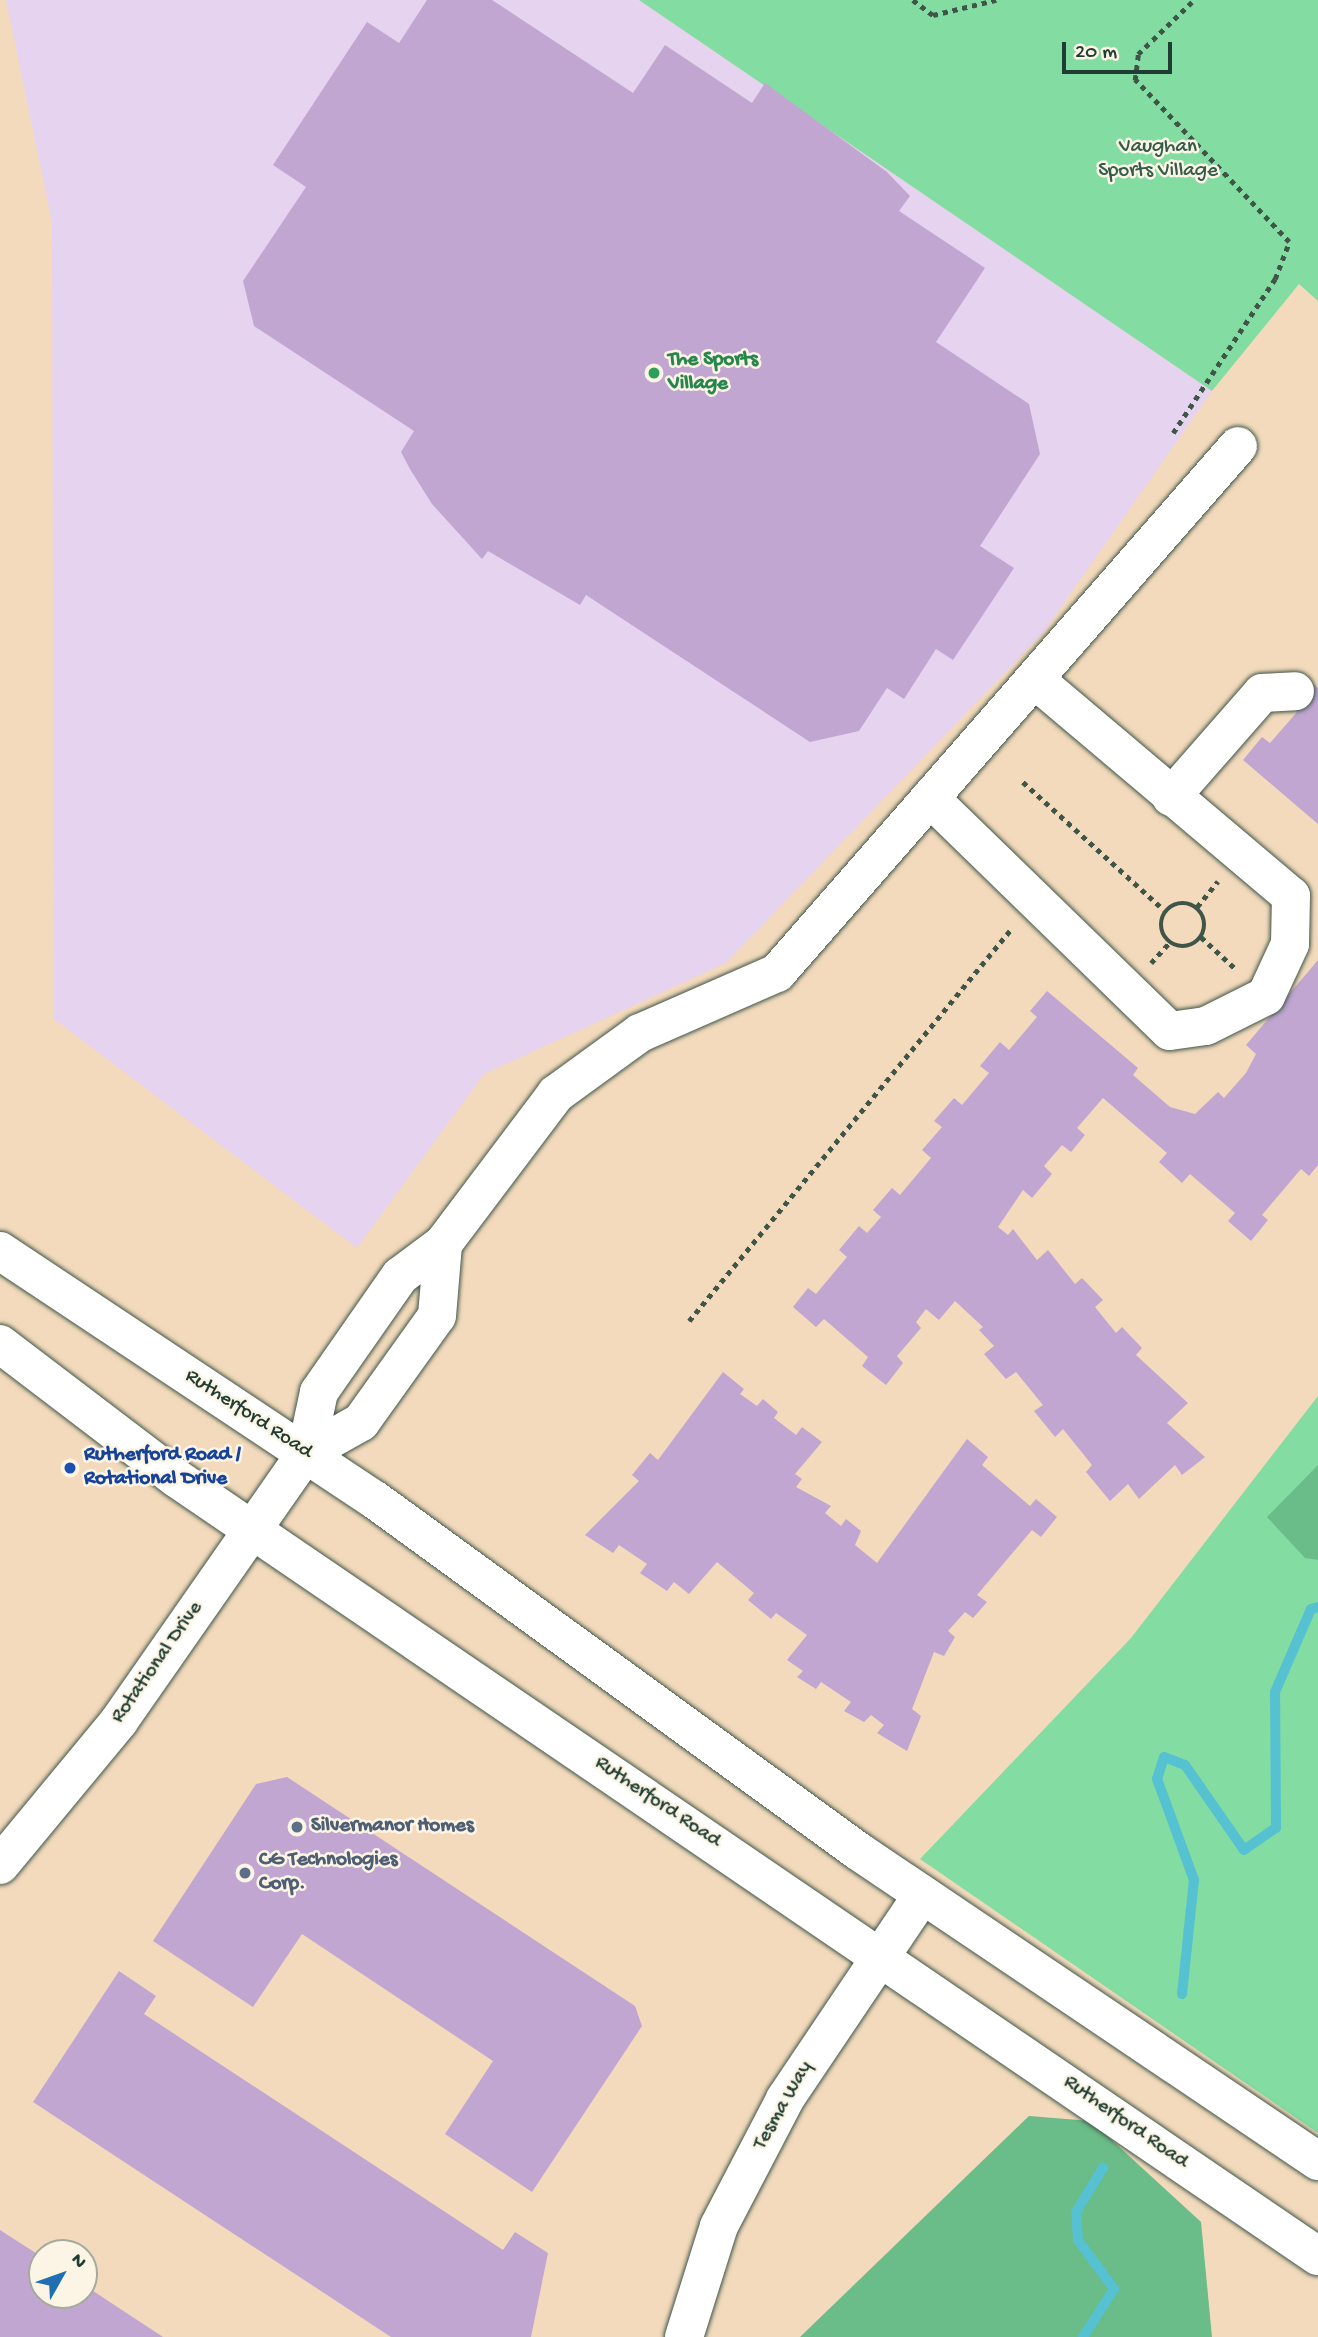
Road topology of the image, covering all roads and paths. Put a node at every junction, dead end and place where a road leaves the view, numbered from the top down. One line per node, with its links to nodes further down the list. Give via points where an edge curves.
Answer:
1 (913, 0): 2 (path, via 933,15)
2 (996, 0)
3 (1194, 0): 4 (path, via 1138,54 1135,80 1289,242 1275,279)
4 (1173, 433)
5 (1238, 446): 6 (main road)
6 (1034, 679): 9 (main road); 10 (main road)
7 (1295, 691): 9 (main road, via 1262,693)
8 (1023, 782): 12 (path)
9 (1171, 797): 11 (main road, via 1291,896 1290,944 1266,996 1206,1026 1170,1031)
10 (930, 798): 11 (main road); 13 (main road, via 777,973 640,1033 556,1094)
11 (1035, 900): 15 (path)
12 (1164, 910): 12 (path, via 1160,927 1169,943 1186,947 1202,937 1205,921 1197,907 1180,902)
13 (443, 1244): 17 (main road, via 400,1276 319,1392); 17 (main road, via 437,1316 361,1422)
14 (0, 1251): 17 (main road, Rutherford Road)
15 (689, 1321)
16 (0, 1344): 18 (main road, Rutherford Road)
17 (306, 1453): 18 (main road, Rotational Drive); 20 (main road, Rutherford Road)
18 (249, 1527): 19 (main road, Rotational Drive, via 119,1721); 21 (main road, Rutherford Road)
19 (0, 1865)
20 (922, 1895): 21 (main road, Tesma Way); 22 (main road, Rutherford Road)
21 (881, 1955): 23 (main road, Rutherford Road); 24 (main road, Tesma Way, via 785,2099 719,2226)
22 (1318, 2161)
23 (1318, 2256)
24 (684, 2337)

